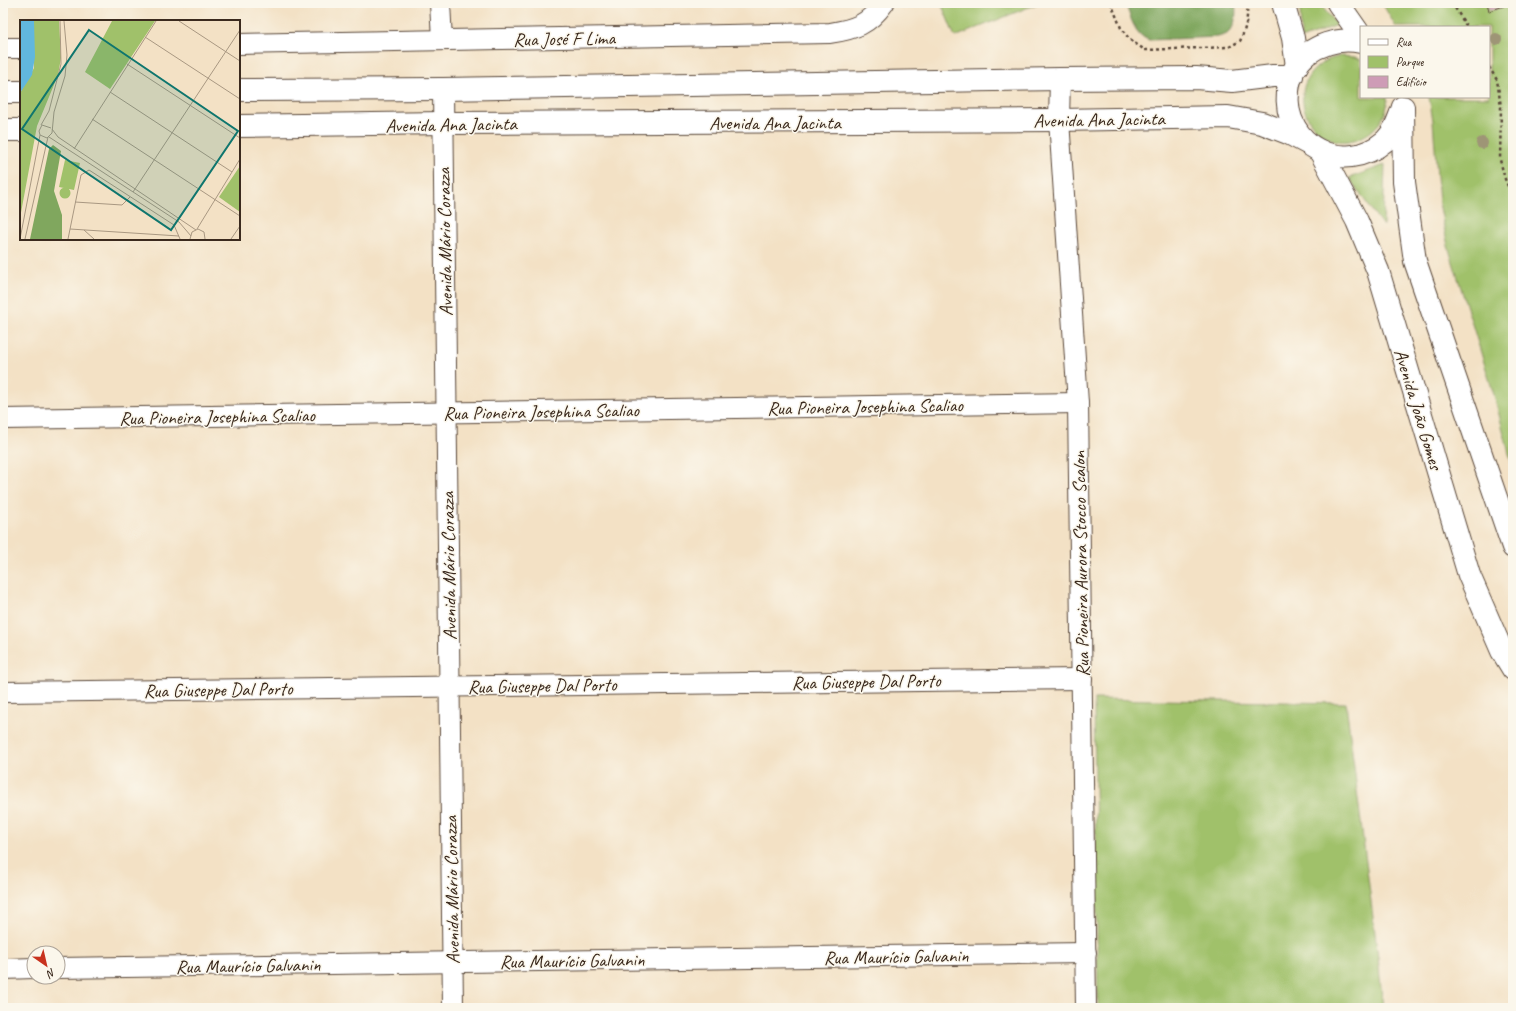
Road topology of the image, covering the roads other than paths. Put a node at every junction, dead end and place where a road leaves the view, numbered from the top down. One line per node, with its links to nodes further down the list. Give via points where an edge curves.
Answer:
1 (440, 3): 6 (street)
2 (1283, 3): 11 (street, via 1293,38)
3 (1338, 3): 5 (street)
4 (883, 5): 6 (street, Rua José F Lima, via 858,27 830,33)
5 (1360, 35)
6 (442, 40): 8 (street, Rua José F Lima)
7 (1360, 42): 11 (street, via 1334,41 1318,46 1305,56)
8 (240, 44)
9 (3, 48): 10 (street)
10 (20, 48)
11 (1294, 71): 12 (street, Avenida Ana Jacinta, via 1232,81 1196,78); 23 (street, Avenida João Gomes, via 1288,84 1289,116 1296,131)
12 (1060, 80): 13 (street, Avenida Ana Jacinta); 18 (street, Rua Pioneira Aurora Stocco Scalon)
13 (442, 89): 14 (street, Avenida Ana Jacinta); 19 (street, Avenida Mário Corazza)
14 (240, 90)
15 (3, 92): 16 (street)
16 (20, 92)
17 (1403, 102): 23 (street, Avenida Ana Jacinta, via 1397,126 1386,140 1371,151 1353,156 1335,156); 27 (street, via 1404,182 1415,261)
18 (1058, 120): 19 (street, Avenida Ana Jacinta); 23 (street, Avenida Ana Jacinta, via 1228,117 1262,123); 24 (street, Rua Pioneira Aurora Stocco Scalon)
19 (443, 123): 20 (street, Avenida Ana Jacinta); 25 (street, Avenida Mário Corazza)
20 (240, 126)
21 (3, 130): 22 (street)
22 (20, 130)
23 (1314, 147): 28 (street, Avenida João Gomes, via 1357,221 1378,271 1469,575)
24 (1078, 403): 25 (street, Rua Pioneira Josephina Scaliao); 29 (street, Rua Pioneira Aurora Stocco Scalon)
25 (446, 412): 26 (street, Rua Pioneira Josephina Scaliao); 30 (street, Avenida Mário Corazza)
26 (3, 419)
27 (1513, 547)
28 (1513, 669)
29 (1082, 679): 30 (street, Rua Giuseppe Dal Porto); 32 (street, Rua Pioneira Aurora Stocco Scalon)
30 (449, 687): 31 (street, Rua Giuseppe Dal Porto); 33 (street, Avenida Mário Corazza)
31 (3, 692)
32 (1086, 953): 33 (street, Rua Maurício Galvanin); 38 (street, Rua Pioneira Aurora Stocco Scalon)
33 (452, 962): 36 (street, Rua Maurício Galvanin); 37 (street, Avenida Mário Corazza)
34 (3, 968): 35 (street)
35 (26, 968)
36 (66, 968)
37 (453, 1008)
38 (1086, 1008)

